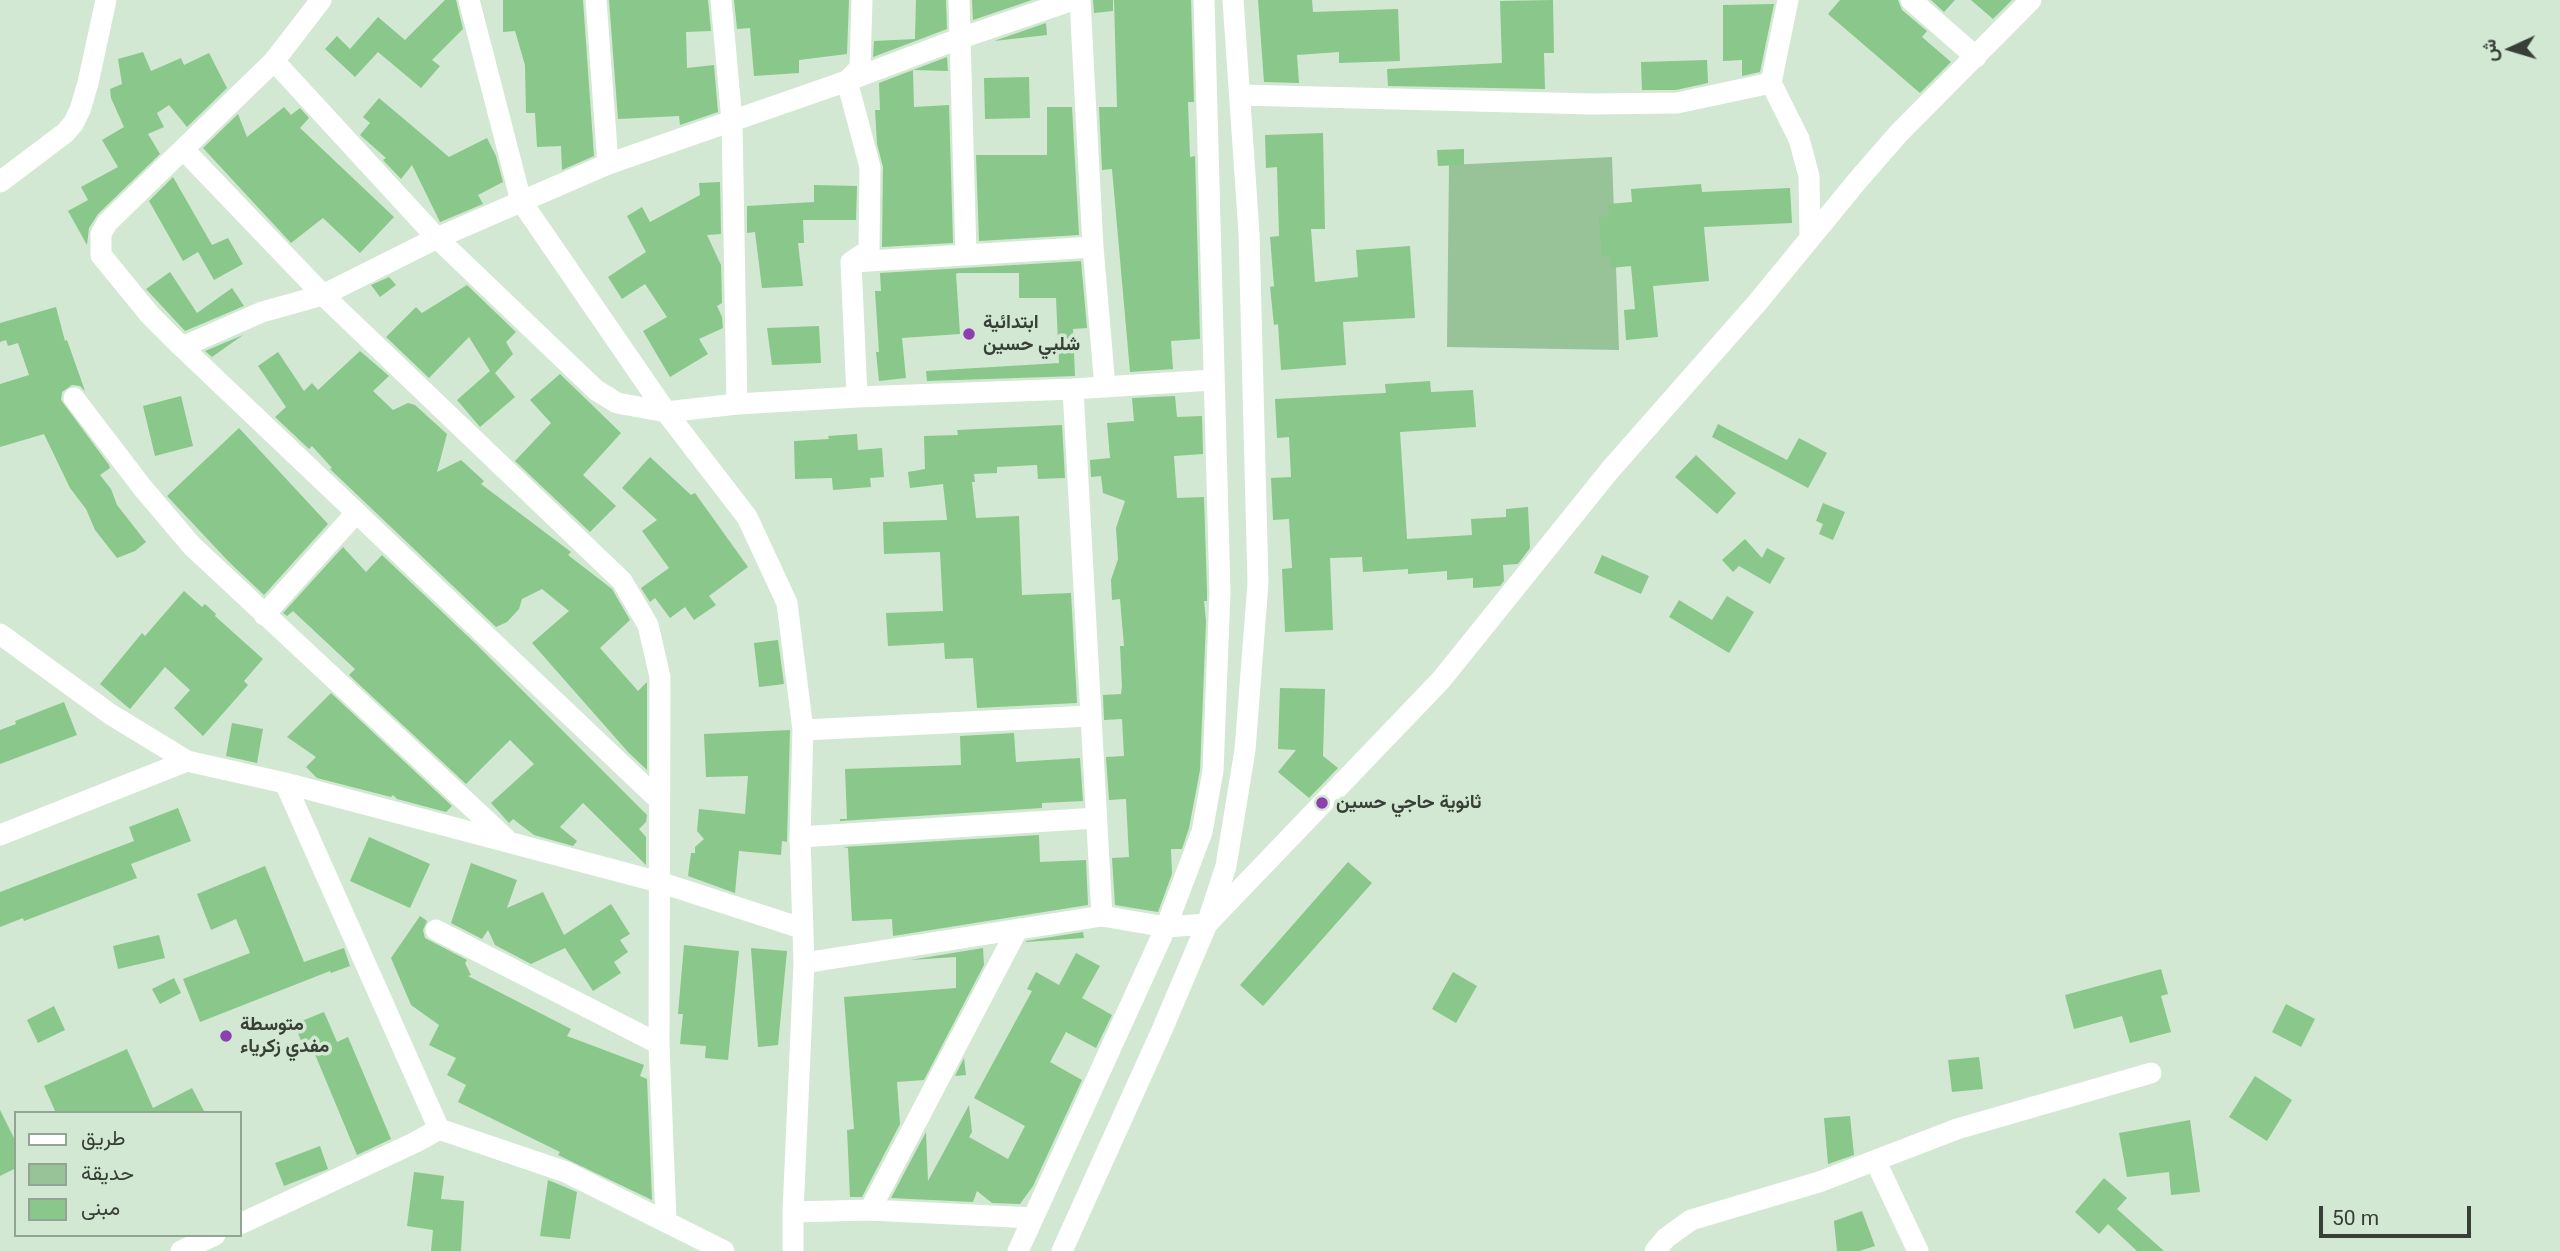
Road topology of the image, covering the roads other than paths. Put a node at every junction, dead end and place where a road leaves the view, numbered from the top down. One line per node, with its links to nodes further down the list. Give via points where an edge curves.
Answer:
1 (106, 0): 24 (street, via 88,83 73,124)
2 (321, 0): 17 (street)
3 (469, 0): 25 (street)
4 (596, 0): 23 (street)
5 (721, 0): 21 (street)
6 (862, 0): 18 (street, via 860,68)
7 (960, 0): 15 (street)
8 (1073, 0): 15 (street)
9 (1080, 0): 28 (street)
10 (1204, 0): 33 (street)
11 (1233, 0): 20 (street)
12 (1788, 0): 19 (street)
13 (1911, 0): 16 (street)
14 (2031, 0): 16 (street)
15 (961, 38): 18 (street); 29 (street)
16 (1976, 57): 27 (street, via 1899,133)
17 (274, 61): 22 (street); 26 (street)
18 (847, 81): 21 (street); 30 (street, via 870,167 869,250)
19 (1770, 83): 20 (street, via 1677,103); 27 (street, via 1799,139 1809,176)
20 (1240, 95): 54 (street, via 1249,233 1258,583 1245,750 1226,866)
21 (732, 121): 23 (street); 38 (street)
22 (183, 149): 31 (street); 32 (street, via 107,223 100,244 101,255)
23 (608, 164): 25 (street)
24 (0, 182)
25 (521, 201): 26 (street); 39 (street)
26 (437, 238): 31 (street); 39 (street, via 596,390 617,402)
27 (1810, 238): 54 (street, via 1610,471 1441,680)
28 (1093, 247): 29 (street); 34 (street)
29 (966, 255): 30 (street)
30 (851, 262): 36 (street)
31 (323, 295): 32 (street, via 262,312); 47 (street, via 622,582 648,625 660,677)
32 (181, 347): 40 (street)
33 (1212, 380): 34 (street); 55 (street, via 1220,592 1213,771 1202,832)
34 (1105, 387): 35 (street)
35 (1073, 389): 36 (street); 43 (street)
36 (857, 397): 38 (street)
37 (74, 398): 41 (street, via 165,517)
38 (737, 404): 39 (street)
39 (666, 412): 44 (street, via 747,517 787,603)
40 (356, 513): 41 (street); 47 (street)
41 (264, 615): 51 (street)
42 (0, 634): 45 (street, via 110,713)
43 (1090, 716): 44 (street); 48 (street)
44 (803, 730): 50 (street)
45 (187, 761): 46 (street); 49 (street)
46 (285, 783): 51 (street); 62 (street)
47 (659, 800): 52 (street)
48 (1096, 818): 50 (street); 53 (street)
49 (0, 835)
50 (800, 837): 56 (street)
51 (508, 841): 52 (street)
52 (659, 882): 56 (street); 60 (street)
53 (1102, 916): 55 (street); 58 (street)
54 (1207, 924): 55 (street); 74 (street)
55 (1166, 927): 66 (street)
56 (801, 928): 59 (street)
57 (436, 930): 60 (street)
58 (1017, 930): 59 (street); 64 (street)
59 (804, 963): 65 (street)
60 (659, 1044): 67 (street)
61 (2151, 1073): 63 (street, via 1957,1129)
62 (439, 1129): 67 (street, via 566,1172); 68 (street)
63 (1876, 1162): 75 (street, via 1691,1220); 76 (street)
64 (870, 1210): 65 (street); 66 (street)
65 (793, 1212): 72 (street)
66 (1033, 1218): 73 (street)
67 (666, 1220): 71 (street)
68 (242, 1223)
69 (211, 1237): 70 (street)
70 (181, 1251)
71 (724, 1251)
72 (793, 1251)
73 (1018, 1251)
74 (1062, 1251)
75 (1655, 1251)
76 (1917, 1251)

